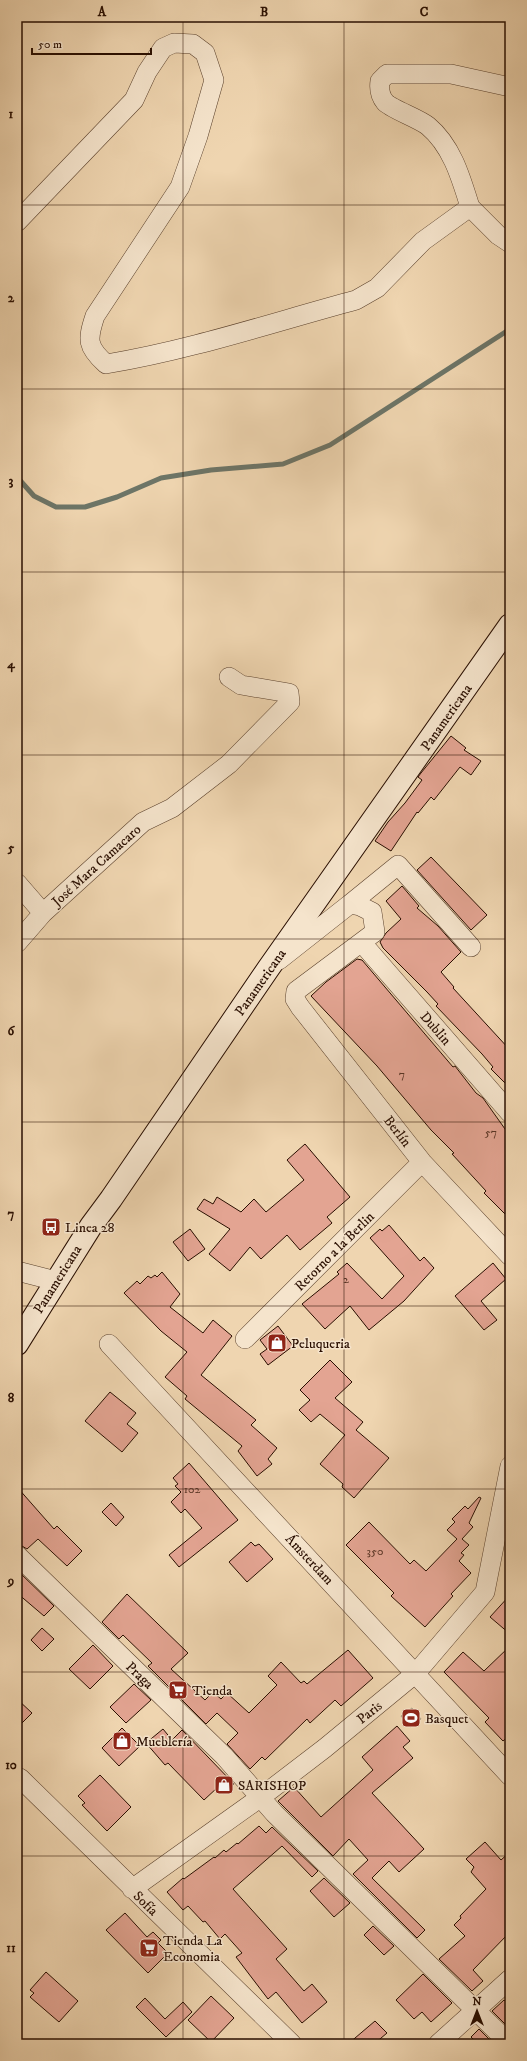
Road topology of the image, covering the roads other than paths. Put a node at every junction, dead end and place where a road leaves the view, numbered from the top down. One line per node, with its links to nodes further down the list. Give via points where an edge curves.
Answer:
1 (510, 87): 2 (street, via 451,74 387,74 380,81 379,89 385,102 437,133 455,162)
2 (470, 207): 3 (street, via 423,241 376,288 356,300 188,346 106,364 92,352 89,336 95,316 180,187 214,80 205,53 194,44 174,43 163,48 147,72 134,100); 4 (street, via 498,235)
3 (17, 222)
4 (510, 243)
5 (510, 625): 13 (main road, Panamericana)
6 (229, 677): 9 (street, José Mara Camacaro, via 240,685 289,693 290,702 229,764 172,808 143,822)
7 (17, 883): 9 (street)
8 (350, 904): 11 (street, via 372,912 376,932); 12 (street, via 398,865); 13 (street)
9 (43, 913): 10 (street, José Mara Camacaro)
10 (17, 943)
11 (362, 943): 14 (street, Dublin); 15 (street, Berlín, via 296,991 295,999)
12 (471, 947)
13 (268, 969): 18 (main road, Panamericana)
14 (510, 1113)
15 (422, 1162): 16 (street, Berlín); 19 (street, Retorno a la Berlin)
16 (510, 1256)
17 (17, 1271): 18 (street)
18 (56, 1281): 20 (main road, Panamericana)
19 (245, 1339)
20 (17, 1344)
21 (109, 1344): 24 (street, Ámsterdam)
22 (510, 1466): 24 (street, Paris, via 485,1592)
23 (17, 1555): 27 (street, Praga, via 224,1756)
24 (416, 1673): 25 (street, Ámsterdam); 27 (street, Paris)
25 (508, 1770)
26 (17, 1778): 28 (street, Sofía, via 20,1778)
27 (261, 1797): 28 (street, Paris); 30 (street, Praga, via 274,1813)
28 (132, 1889): 31 (street, Sofía)
29 (510, 1979): 30 (street)
30 (474, 2011): 32 (street); 33 (street, Praga)
31 (292, 2044)
32 (438, 2044)
33 (510, 2044)

